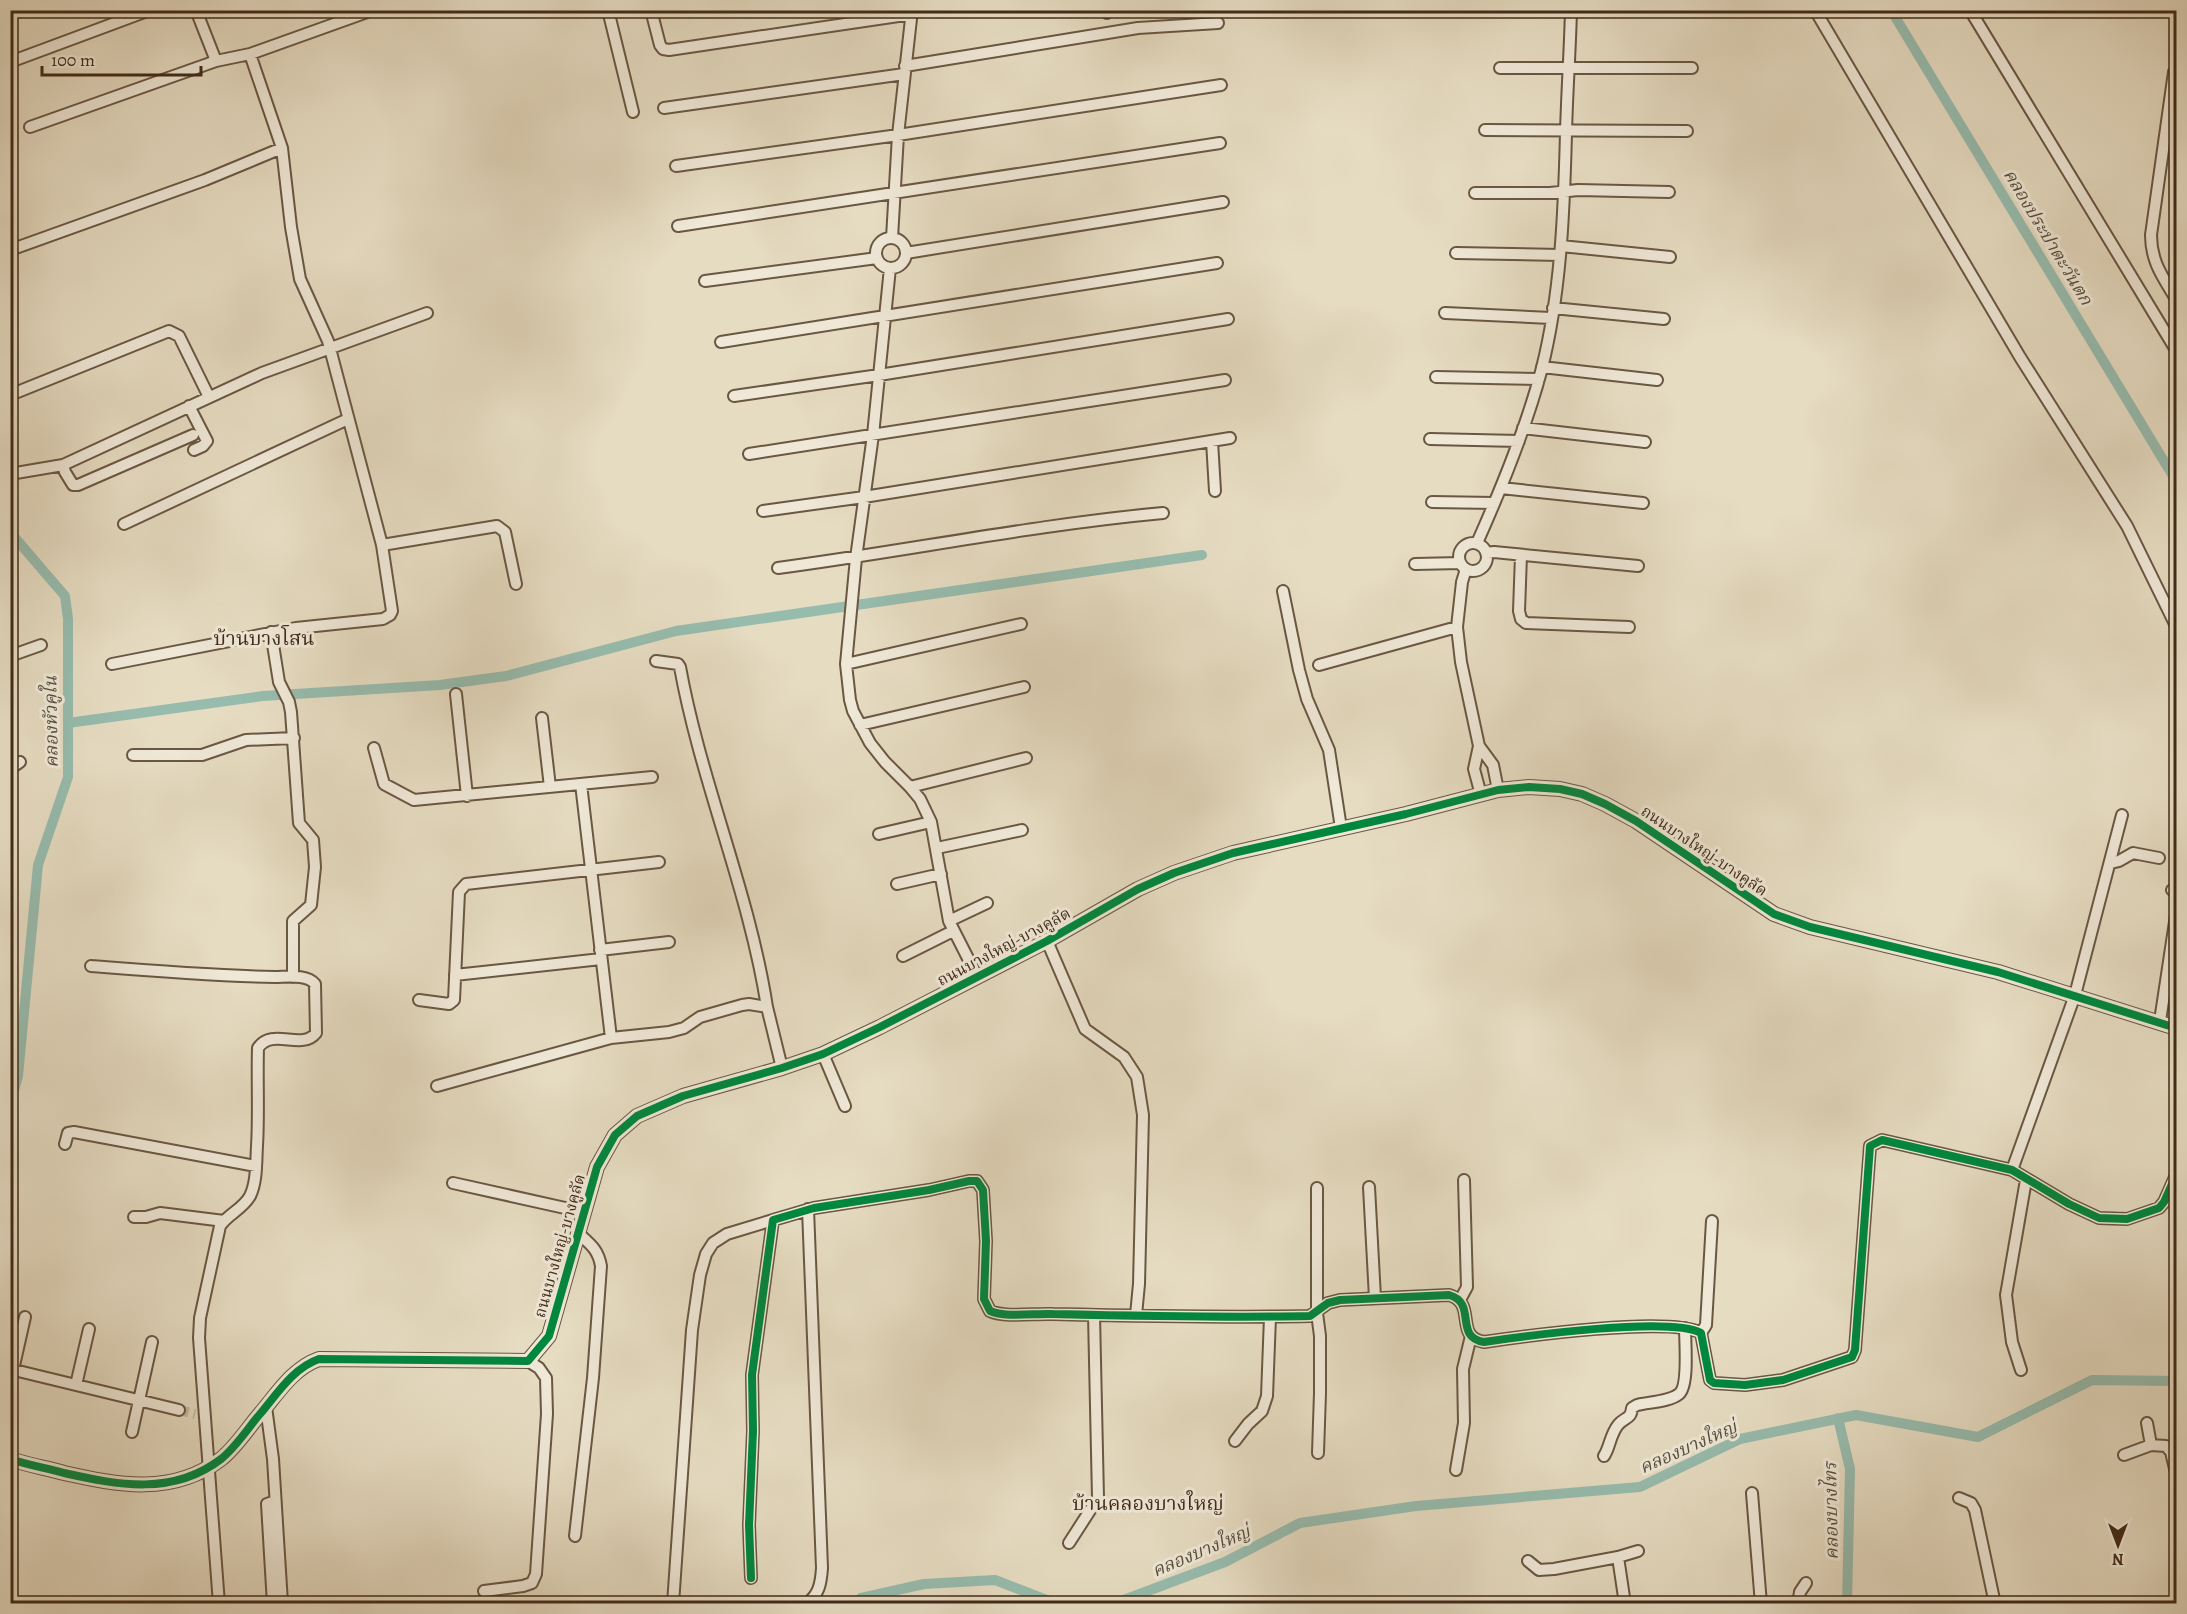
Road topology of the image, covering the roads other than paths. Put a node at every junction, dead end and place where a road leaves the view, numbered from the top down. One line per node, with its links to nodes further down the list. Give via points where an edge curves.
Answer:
1 (150, 10): 14 (street)
2 (196, 10): 13 (street)
3 (373, 10): 10 (street)
4 (608, 10): 22 (street)
5 (651, 10): 9 (street, via 660,45 669,50)
6 (1571, 10): 17 (street)
7 (1815, 10): 102 (street, via 2020,357 2127,526)
8 (1970, 10): 57 (street)
9 (912, 12): 18 (street)
10 (358, 13): 12 (street)
11 (1218, 23): 18 (street, via 1138,28)
12 (250, 54): 13 (street); 31 (street)
13 (216, 61): 23 (street)
14 (10, 62)
15 (1500, 68): 17 (street)
16 (1692, 68): 17 (street)
17 (1569, 69): 25 (street)
18 (904, 70): 21 (street); 28 (street)
19 (2174, 72): 27 (street)
20 (1221, 85): 28 (street)
21 (664, 108)
22 (633, 112)
23 (30, 127)
24 (1485, 130): 25 (street)
25 (1566, 130): 26 (street); 33 (street)
26 (1687, 131)
27 (2164, 134): 29 (street); 49 (street, via 2151,249)
28 (898, 135): 32 (street); 35 (street)
29 (2176, 136)
30 (1220, 142): 35 (street)
31 (282, 148): 40 (street); 58 (street, via 300,279 325,332)
32 (676, 166)
33 (1564, 192): 34 (street); 36 (street); 41 (street)
34 (1669, 192)
35 (894, 193): 38 (street); 39 (street)
36 (1475, 193)
37 (1223, 202): 42 (street)
38 (678, 226)
39 (892, 238): 42 (street, via 902,244); 45 (street, via 881,242)
40 (10, 250)
41 (1560, 251): 43 (street); 44 (street); 51 (street)
42 (906, 253): 47 (street, via 901,265)
43 (1456, 253)
44 (1670, 257)
45 (877, 258): 47 (street); 48 (street)
46 (1217, 263): 53 (street)
47 (890, 268): 53 (street)
48 (705, 281)
49 (2176, 299)
50 (427, 313): 58 (street)
51 (1552, 313): 52 (street); 55 (street); 59 (street)
52 (1445, 314)
53 (885, 315): 56 (street); 60 (street)
54 (1228, 319): 60 (street)
55 (1664, 319)
56 (721, 342)
57 (2175, 345)
58 (328, 348): 66 (street); 68 (street)
59 (1540, 373): 61 (street); 63 (street); 69 (street)
60 (879, 375): 65 (street); 71 (street)
61 (1436, 377)
62 (1225, 380): 71 (street)
63 (1657, 380)
64 (10, 395): 66 (street, via 169,331 179,336)
65 (734, 396)
66 (209, 397): 67 (street)
67 (189, 406): 77 (street, via 207,441); 79 (street)
68 (348, 419): 89 (street); 91 (street)
69 (1523, 428): 75 (street); 76 (street)
70 (193, 435): 79 (street, via 78,485 73,485)
71 (873, 435): 78 (street); 83 (street)
72 (1230, 438): 74 (street)
73 (1430, 439): 75 (street)
74 (1212, 441): 82 (street); 83 (street)
75 (1519, 441): 81 (street)
76 (1645, 442)
77 (194, 450)
78 (749, 454)
79 (63, 465): 80 (street)
80 (10, 474)
81 (1501, 488): 85 (street); 86 (street)
82 (1215, 491)
83 (864, 497): 87 (street); 94 (street)
84 (1432, 502): 85 (street)
85 (1494, 503): 90 (street)
86 (1643, 503)
87 (763, 511)
88 (1163, 513): 94 (street, via 1086,520)
89 (124, 524)
90 (1477, 543): 92 (street); 96 (street, via 1462,548 1459,553)
91 (382, 545): 99 (street, via 497,526 505,532); 105 (street, via 392,603 387,618)
92 (1486, 553): 93 (street); 96 (street, via 1486,561 1479,569)
93 (1521, 555): 97 (street); 104 (street, via 1521,619)
94 (856, 558): 98 (street); 110 (street)
95 (1415, 564): 96 (street)
96 (1463, 566): 103 (street)
97 (1638, 566)
98 (778, 568)
99 (516, 584)
100 (1283, 591): 132 (street, via 1299,670 1329,750)
101 (1021, 624): 110 (street)
102 (2176, 626)
103 (1457, 627): 111 (street); 117 (street)
104 (1629, 627)
105 (271, 632): 109 (street); 116 (street)
106 (40, 645): 107 (street)
107 (10, 656)
108 (656, 661): 155 (street, via 680,667 760,961)
109 (112, 664)
110 (846, 664): 115 (street, via 850,700)
111 (1319, 665)
112 (1024, 687): 115 (street)
113 (456, 694): 129 (street)
114 (542, 718): 125 (street)
115 (860, 725): 126 (street, via 885,762)
116 (294, 738): 119 (street, via 246,740 202,755); 152 (street, via 299,823 313,840 315,867 311,906 293,921)
117 (1479, 746): 127 (street, via 1494,765); 128 (street, via 1474,769)
118 (374, 748): 129 (street, via 384,784 410,799)
119 (133, 755)
120 (1026, 758): 126 (street)
121 (20, 762): 122 (street)
122 (10, 769)
123 (652, 777): 124 (street)
124 (580, 784): 125 (street); 139 (street)
125 (550, 787): 129 (street)
126 (910, 787): 131 (street)
127 (1498, 790): 128 (street, ถนนบางใหญ่-บางคูลัด); 153 (street, ถนนบางใหญ่-บางคูลัด, via 1560,789 1605,804 1774,914 1810,927 1998,972)
128 (1481, 795): 132 (street, ถนนบางใหญ่-บางคูลัด)
129 (467, 796)
130 (2122, 815): 138 (street)
131 (931, 822): 134 (street); 135 (street)
132 (1341, 828): 146 (street, ถนนบางใหญ่-บางคูลัด, via 1233,853 1174,873 1138,889)
133 (1022, 830): 135 (street)
134 (879, 834)
135 (936, 848): 140 (street)
136 (2159, 858): 138 (street, via 2133,853)
137 (659, 862): 139 (street)
138 (2111, 863): 153 (street)
139 (591, 868): 147 (street); 150 (street, via 462,886)
140 (941, 874): 141 (street); 144 (street)
141 (897, 884)
142 (987, 903): 144 (street)
143 (2176, 915): 156 (street)
144 (951, 926): 148 (street); 151 (street)
145 (669, 942): 147 (street)
146 (1047, 942): 151 (street, ถนนบางใหญ่-บางคูลัด); 183 (street, via 1085,1029 1124,1057 1137,1077 1143,1115)
147 (601, 955): 150 (street); 158 (street)
148 (903, 956)
149 (91, 966): 152 (street, via 215,976)
150 (454, 975): 154 (street, via 452,1003)
151 (977, 976): 159 (street, ถนนบางใหญ่-บางคูลัด)
152 (293, 977): 164 (street, via 315,984 316,1033 303,1039 270,1038 258,1048)
153 (2075, 995): 156 (street, ถนนบางใหญ่-บางคูลัด); 165 (street)
154 (418, 1000)
155 (767, 1007): 158 (street, via 742,1005 700,1017 669,1032); 160 (street)
156 (2160, 1021): 157 (street, ถนนบางใหญ่-บางคูลัด)
157 (2176, 1028)
158 (611, 1038): 161 (street)
159 (823, 1054): 160 (street, ถนนบางใหญ่-บางคูลัด); 162 (street)
160 (782, 1068): 173 (street, ถนนบางใหญ่-บางคูลัด, via 683,1096 637,1116 609,1143)
161 (437, 1086)
162 (845, 1106)
163 (65, 1144): 164 (street, via 68,1133 74,1132)
164 (256, 1166): 176 (street, via 250,1195)
165 (2012, 1170): 168 (street); 188 (street, via 1882,1140 1870,1146 1852,1357 1783,1380 1745,1385 1714,1383 1707,1376)
166 (2176, 1175): 168 (street, via 2159,1208 2127,1219 2099,1218)
167 (1464, 1180): 180 (street, via 1467,1287)
168 (2026, 1180): 193 (street, via 2007,1295 2012,1342)
169 (453, 1183): 173 (street)
170 (1369, 1187): 179 (street)
171 (1317, 1188): 181 (street)
172 (808, 1209): 175 (street); 182 (street, via 977,1181 983,1190 984,1299 990,1311 998,1315); 220 (street, via 822,1568 820,1585)
173 (583, 1212): 178 (street, ถนนบางใหญ่-บางคูลัด)
174 (134, 1217): 176 (street, via 160,1213)
175 (773, 1220): 216 (street, via 752,1375); 222 (street, via 727,1234 713,1243 700,1275 692,1330)
176 (224, 1221): 206 (street, via 200,1318 200,1414)
177 (1712, 1221): 188 (street, via 1706,1325)
178 (578, 1233): 191 (street, ถนนบางใหญ่-บางคูลัด, via 549,1336); 211 (street, via 599,1254 601,1266)
179 (1375, 1298): 180 (street, via 1449,1295); 181 (street, via 1328,1303)
180 (1460, 1300): 189 (street)
181 (1317, 1313): 185 (street); 202 (street)
182 (1094, 1315): 183 (street); 212 (street, via 1098,1498)
183 (1136, 1315): 185 (street)
184 (25, 1317): 192 (street)
185 (1270, 1317): 200 (street, via 1267,1396 1262,1411)
186 (1685, 1328): 188 (street); 189 (street, via 1619,1328 1484,1342); 204 (street, via 1684,1388 1673,1398 1632,1408 1632,1416 1617,1426)
187 (89, 1329): 194 (street)
188 (1701, 1333)
189 (1471, 1336): 207 (street, via 1463,1369 1464,1423)
190 (152, 1342): 195 (street)
191 (528, 1361): 196 (street, via 319,1359 298,1370); 218 (street, via 546,1378 536,1574 532,1583 523,1586)
192 (12, 1369): 194 (street)
193 (2021, 1370)
194 (76, 1385): 195 (street)
195 (140, 1400): 197 (street); 199 (street)
196 (266, 1407): 206 (street, via 223,1457); 219 (street, via 273,1460)
197 (179, 1410)
198 (2148, 1423): 201 (street)
199 (132, 1432)
200 (1235, 1441)
201 (2151, 1445): 203 (street); 208 (street, via 2166,1446)
202 (1318, 1453)
203 (2124, 1455)
204 (1604, 1456)
205 (10, 1459): 206 (street, via 112,1484 133,1485 177,1480)
206 (209, 1467): 221 (street)
207 (1456, 1470)
208 (2176, 1473)
209 (1752, 1493): 224 (street)
210 (1959, 1498): 226 (street, via 1971,1503 1975,1510)
211 (575, 1536)
212 (1069, 1542)
213 (1638, 1551): 214 (street)
214 (1618, 1557): 215 (street, via 1554,1569 1539,1569); 223 (street)
215 (1528, 1561)
216 (751, 1578)
217 (1806, 1583): 225 (street)
218 (483, 1591)
219 (278, 1603)
220 (807, 1603)
221 (219, 1604)
222 (673, 1604)
223 (1625, 1604)
224 (1761, 1604)
225 (1798, 1604)
226 (1995, 1604)

